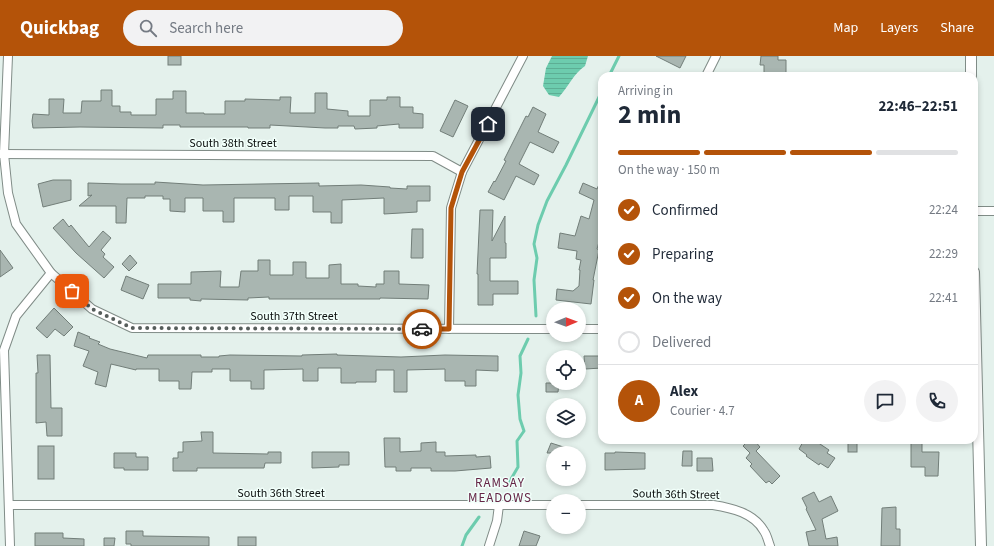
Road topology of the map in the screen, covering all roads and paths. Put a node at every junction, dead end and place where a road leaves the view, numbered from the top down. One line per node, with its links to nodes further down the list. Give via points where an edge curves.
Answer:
1 (8, 56): 7 (street, South 37th Street)
2 (523, 56): 8 (street)
3 (716, 56): 5 (street)
4 (970, 56): 6 (street)
5 (708, 72)
6 (971, 72)
7 (2, 154): 8 (street, South 38th Street, via 433,156); 11 (street, South 37th Street, via 16,224)
8 (462, 172): 12 (street, via 451,208)
9 (994, 211): 10 (street)
10 (978, 212)
11 (52, 273): 12 (street, South 37th Street, via 92,309 132,328); 17 (street, via 16,316 4,350)
12 (449, 329): 13 (street, South 37th Street)
13 (546, 329)
14 (586, 329): 15 (street)
15 (598, 329)
16 (978, 429): 24 (street)
17 (10, 505): 18 (street, South 36th Street); 21 (street)
18 (499, 505): 19 (street, South 36th Street); 22 (street)
19 (546, 505)
20 (586, 505): 23 (street, South 36th Street, via 713,505 733,508 750,517 764,531)
21 (10, 546)
22 (489, 546)
23 (770, 546)
24 (981, 546)

